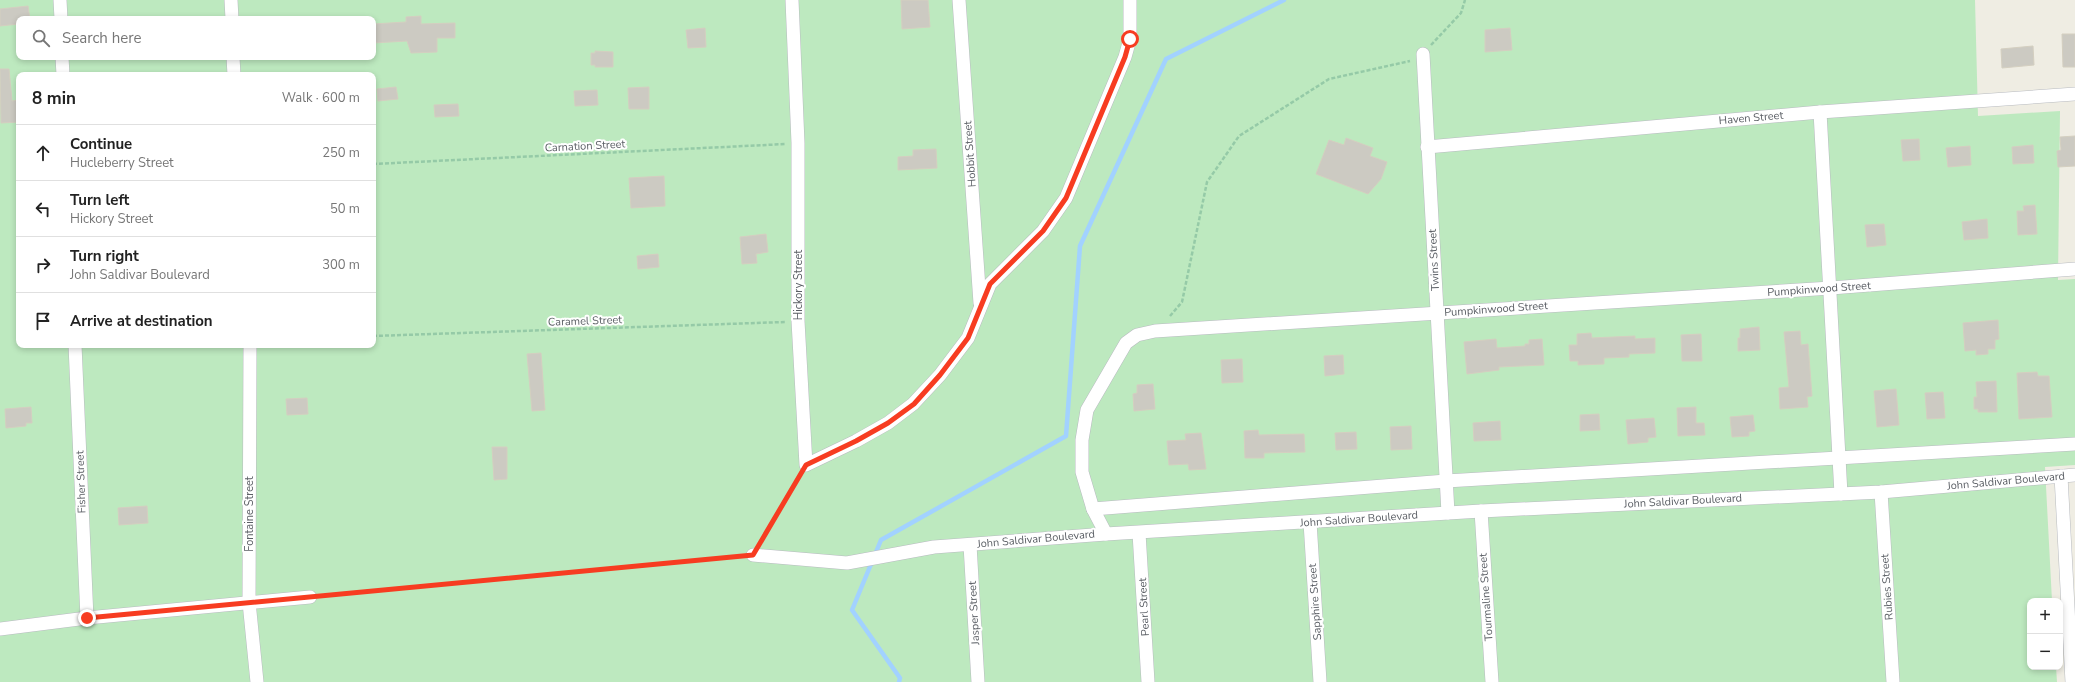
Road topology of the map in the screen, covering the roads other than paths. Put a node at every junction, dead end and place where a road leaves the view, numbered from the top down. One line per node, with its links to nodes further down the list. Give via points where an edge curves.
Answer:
1 (60, 0): 6 (street)
2 (231, 0): 7 (street)
3 (792, 0): 18 (street, Hickory Street, via 798,143 798,321 806,465 888,423 914,404 968,338)
4 (959, 0): 18 (street, Hobbit Street)
5 (1130, 0): 18 (street, via 1130,39 1125,57 1066,198 1043,231 990,284)
6 (61, 16)
7 (232, 16)
8 (1423, 54): 15 (street, Twins Street)
9 (62, 60): 11 (street)
10 (233, 60): 12 (street)
11 (63, 72)
12 (234, 72)
13 (2075, 94): 14 (street, Haven Street)
14 (1820, 112): 15 (street, Haven Street); 17 (street)
15 (1427, 147): 19 (street, Twins Street)
16 (2075, 269): 17 (street, Pumpkinwood Street)
17 (1831, 288): 19 (street, Pumpkinwood Street); 23 (street)
18 (980, 308)
19 (1437, 313): 26 (street, Twins Street); 29 (street, Pumpkinwood Street, via 1155,331 1137,335 1126,343 1087,410 1082,440 1082,472)
20 (75, 348): 39 (street, Fisher Street)
21 (250, 348): 38 (street, Fontaine Street)
22 (2075, 444): 23 (street)
23 (1839, 458): 26 (street); 28 (street)
24 (2075, 475): 25 (street, John Saldivar Boulevard)
25 (2061, 476): 27 (street, John Saldivar Boulevard); 47 (street)
26 (1446, 481): 29 (street); 31 (street, Twins Street)
27 (1881, 492): 28 (street, John Saldivar Boulevard); 46 (street, Rubies Street)
28 (1841, 494): 30 (street, John Saldivar Boulevard)
29 (1093, 509): 34 (street, Pumpkinwood Street)
30 (1481, 511): 31 (street, John Saldivar Boulevard); 45 (street, Tourmaline Street)
31 (1448, 513): 32 (street, John Saldivar Boulevard)
32 (1310, 522): 33 (street, John Saldivar Boulevard); 44 (street, Sapphire Street)
33 (1139, 533): 34 (street, John Saldivar Boulevard); 43 (street, Pearl Street)
34 (1106, 534): 35 (street, John Saldivar Boulevard)
35 (970, 545): 36 (street, John Saldivar Boulevard, via 934,547 847,563); 42 (street, Jasper Street)
36 (753, 555)
37 (310, 597): 38 (street)
38 (249, 602): 39 (street); 41 (street, Fontaine Street)
39 (87, 618): 40 (street)
40 (0, 629)
41 (257, 682)
42 (978, 682)
43 (1148, 682)
44 (1320, 682)
45 (1492, 682)
46 (1893, 682)
47 (2072, 682)

